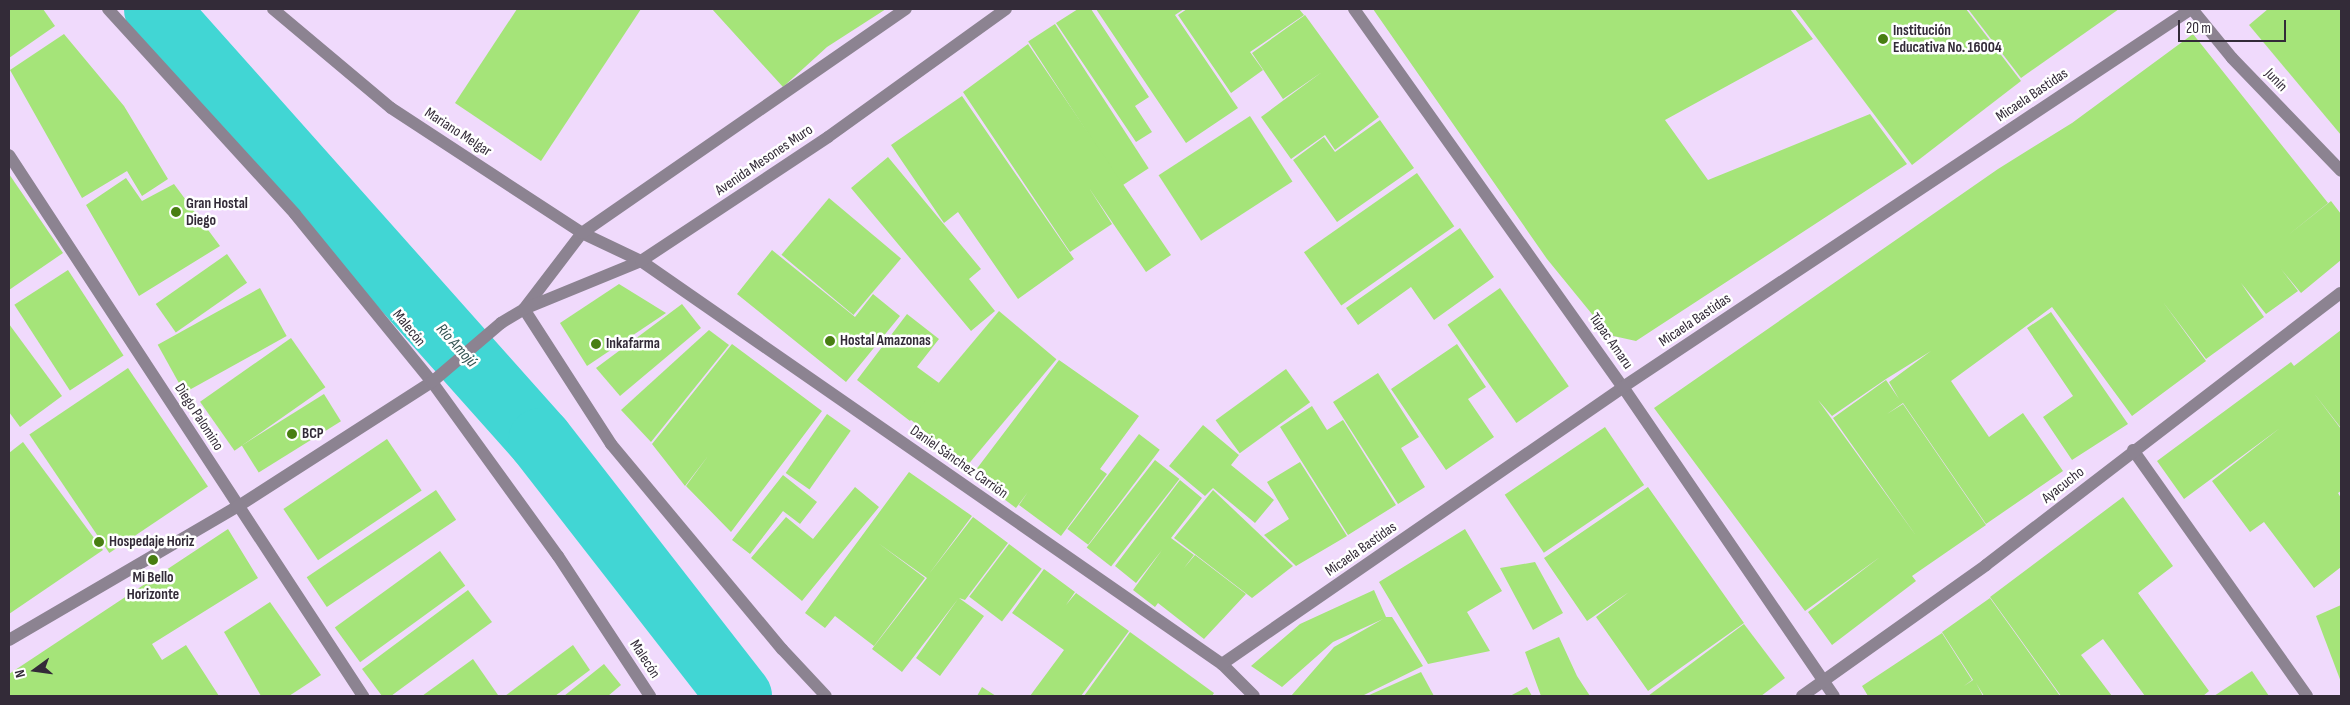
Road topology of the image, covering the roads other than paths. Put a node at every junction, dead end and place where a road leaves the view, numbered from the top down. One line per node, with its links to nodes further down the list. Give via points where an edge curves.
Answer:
1 (108, 9): 13 (street, Malecón, via 296,214)
2 (273, 9): 9 (street, Mariano Melgar, via 391,108)
3 (906, 9): 9 (street, Avenida Mesones Muro)
4 (1006, 9): 10 (street, Avenida Mesones Muro, via 828,137)
5 (1354, 9): 14 (street, Túpac Amaru)
6 (2192, 9): 8 (street, Junín, via 2232,58); 14 (street, Micaela Bastidas)
7 (9, 155): 16 (street, Diego Palomino)
8 (2341, 170)
9 (582, 233): 10 (street, Mariano Melgar); 12 (street, Avenida Mesones Muro)
10 (641, 261): 12 (street, Avenida Mesones Muro); 18 (street, Daniel Sánchez Carrión)
11 (2341, 293): 15 (street, Ayacucho)
12 (524, 309): 13 (street, Avenida Mesones Muro, via 501,323); 22 (street, via 611,444 782,649)
13 (432, 382): 16 (street, Avenida Mesones Muro); 21 (street, Malecón, via 558,556)
14 (1624, 387): 18 (street, Micaela Bastidas); 19 (street, Túpac Amaru)
15 (2133, 450): 19 (street, Ayacucho, via 1986,565); 26 (street)
16 (238, 507): 17 (street, Avenida Mesones Muro); 20 (street, Diego Palomino)
17 (9, 640)
18 (1222, 664): 23 (street, Daniel Sánchez Carrión)
19 (1823, 680): 24 (street, Ayacucho); 25 (street, Túpac Amaru)
20 (363, 696)
21 (650, 696)
22 (826, 696)
23 (1254, 696)
24 (1802, 696)
25 (1834, 696)
26 (2307, 696)

